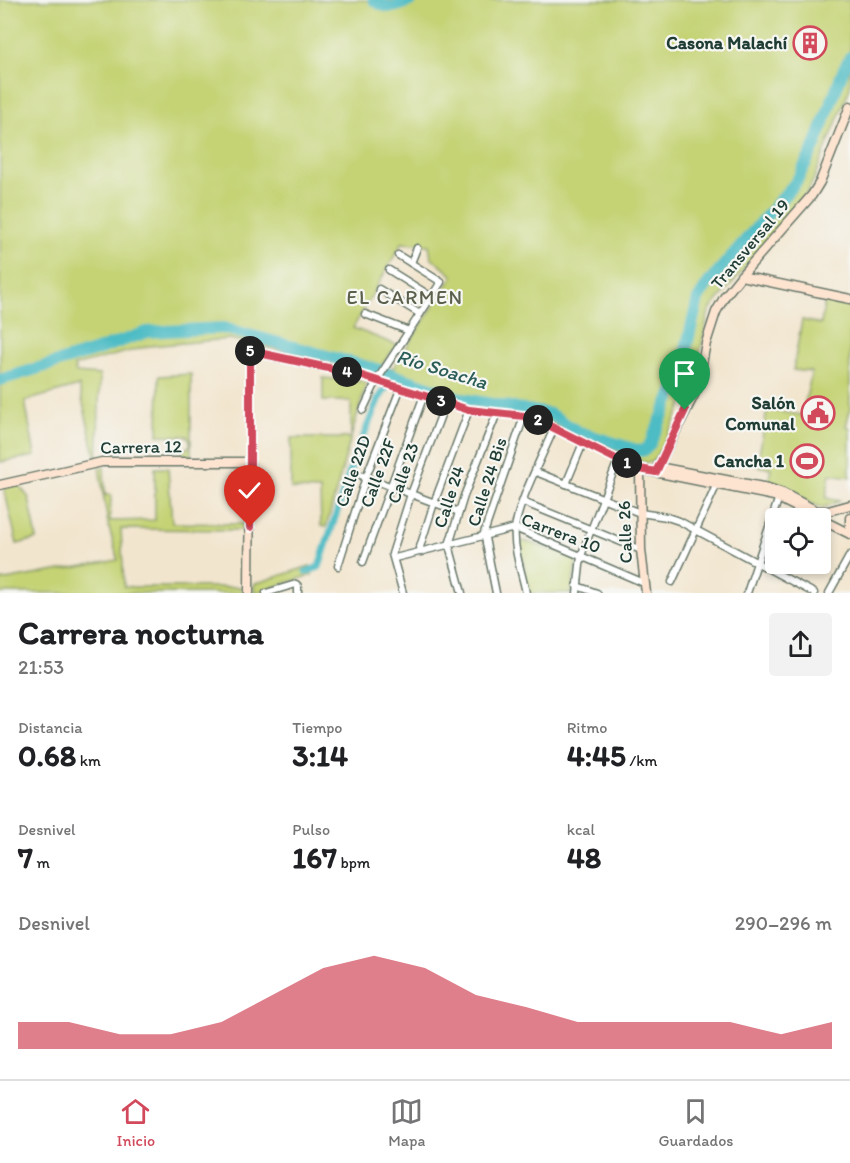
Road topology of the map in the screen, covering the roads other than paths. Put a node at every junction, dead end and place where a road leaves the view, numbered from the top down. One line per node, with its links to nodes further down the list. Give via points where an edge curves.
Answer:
1 (850, 106): 6 (main road, Transversal 19, via 812,195)
2 (417, 248): 4 (street)
3 (398, 255): 4 (street)
4 (411, 263): 8 (street, via 441,282)
5 (389, 270): 8 (street)
6 (741, 276): 9 (main road); 26 (main road, Transversal 19, via 716,312 697,389)
7 (379, 289): 11 (street)
8 (432, 297): 11 (street)
9 (850, 299)
10 (365, 314): 12 (street)
11 (420, 314): 12 (street)
12 (409, 331): 13 (street)
13 (379, 378): 14 (street); 17 (street); 24 (street, via 250,351)
14 (402, 387): 15 (street); 29 (street, Calle 22D)
15 (424, 395): 16 (street); 33 (street, Calle 22F)
16 (446, 402): 18 (street); 34 (street, Calle 23)
17 (363, 410)
18 (469, 410): 19 (street); 38 (street)
19 (497, 413): 20 (street); 43 (street, Calle 24)
20 (524, 416): 21 (street); 52 (street, Calle 24 Bis)
21 (554, 428): 22 (street); 27 (street)
22 (583, 443): 23 (street); 31 (street)
23 (618, 460): 25 (street); 36 (street)
24 (250, 462): 30 (main road, Carrera 12, via 102,462); 67 (main road)
25 (640, 469): 26 (main road); 44 (main road, Calle 26)
26 (657, 469): 32 (main road); 41 (main road, via 768,488 783,493)
27 (536, 472): 31 (street); 37 (street)
28 (355, 473): 29 (street)
29 (366, 477): 33 (street); 61 (street, Calle 22D)
30 (0, 484)
31 (566, 484): 36 (street)
32 (717, 484): 35 (main road); 50 (street)
33 (390, 486): 34 (street); 59 (street, Calle 22F)
34 (411, 494): 38 (street); 57 (street, Calle 23)
35 (778, 497): 40 (main road); 60 (street)
36 (603, 498): 44 (street); 48 (street)
37 (523, 502): 47 (street); 48 (street)
38 (434, 503): 43 (street); 54 (street)
39 (850, 505): 42 (main road)
40 (799, 508)
41 (803, 508)
42 (831, 510)
43 (459, 512): 53 (street, Calle 24)
44 (640, 513): 50 (street, via 668,517); 55 (main road, Calle 26)
45 (850, 518): 49 (main road)
46 (831, 524): 51 (main road)
47 (515, 528): 52 (street, Carrera 10); 58 (street, Carrera 10); 73 (street)
48 (592, 528): 55 (street); 58 (street)
49 (850, 529)
50 (696, 530): 60 (street); 64 (street)
51 (850, 534)
52 (483, 536): 53 (street, Carrera 10); 72 (street, Calle 24 Bis)
53 (449, 545): 54 (street, Carrera 10); 71 (street, Calle 24)
54 (420, 550): 57 (street, Carrera 10)
55 (641, 550): 65 (main road, Calle 26)
56 (850, 555): 78 (street)
57 (393, 556): 70 (street)
58 (581, 556): 65 (street, Carrera 10); 66 (street)
59 (363, 562)
60 (758, 563): 62 (street); 76 (street)
61 (338, 566)
62 (765, 567)
63 (779, 574): 77 (street)
64 (672, 582)
65 (644, 583): 75 (main road, Calle 26)
66 (577, 590): 74 (street)
67 (249, 593)
68 (266, 593): 69 (street, via 296,584)
69 (298, 593)
70 (403, 593)
71 (462, 593)
72 (496, 593)
73 (526, 593)
74 (597, 593)
75 (646, 593)
76 (747, 593)
77 (814, 593)
78 (829, 593)

